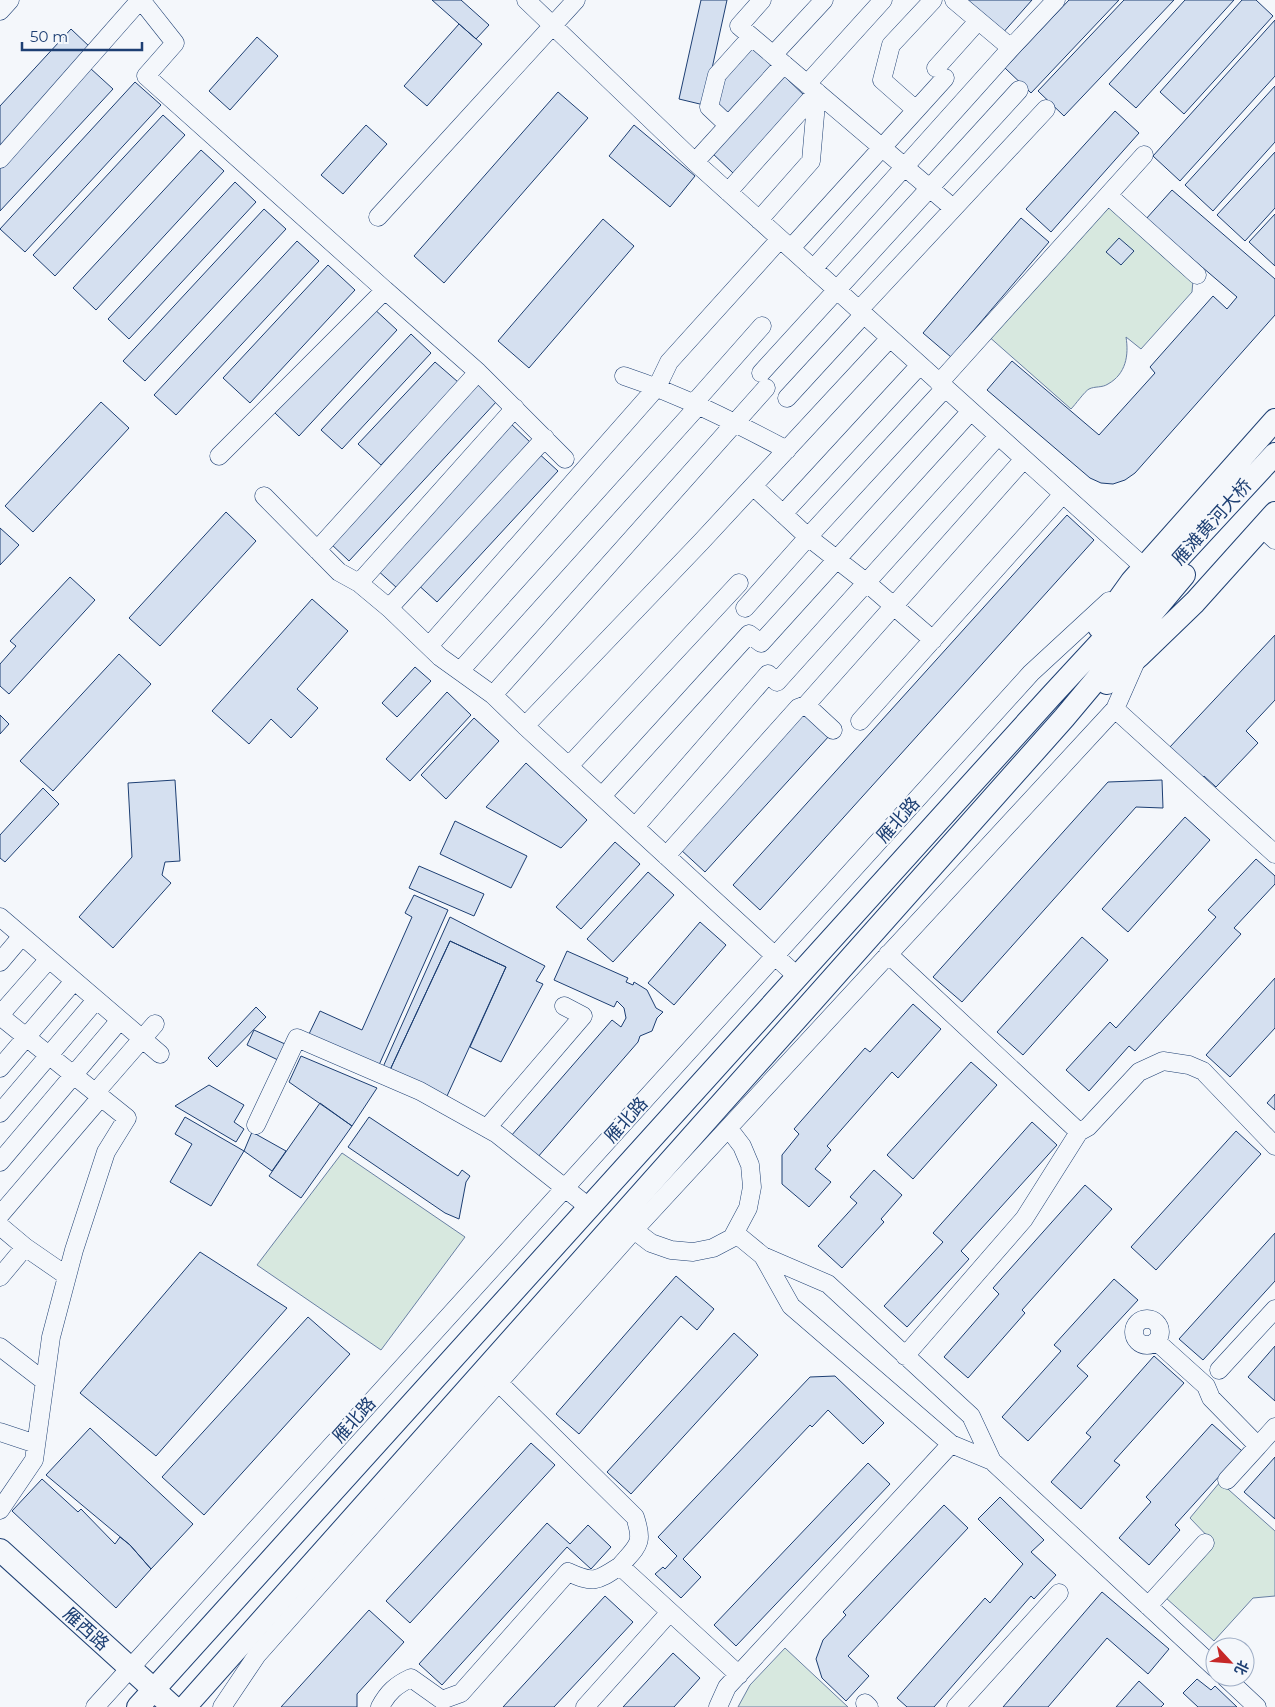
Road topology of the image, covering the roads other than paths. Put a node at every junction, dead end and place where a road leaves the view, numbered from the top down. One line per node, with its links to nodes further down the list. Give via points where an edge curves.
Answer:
1 (10, 0): 11 (street)
2 (140, 0): 24 (street); 36 (street, via 175,43 146,76)
3 (526, 0): 13 (street)
4 (576, 0): 13 (street)
5 (762, 0): 14 (street, via 739,26)
6 (824, 0): 16 (street)
7 (883, 0): 17 (street)
8 (933, 0): 20 (street, via 890,45 882,80)
9 (954, 0): 12 (street)
10 (1056, 0): 15 (street)
11 (0, 11)
12 (978, 20): 15 (street); 20 (street)
13 (553, 26): 25 (street); 31 (street)
14 (751, 37): 16 (street); 21 (street, via 717,75 709,107)
15 (1011, 48): 26 (street)
16 (778, 60): 17 (street); 21 (street)
17 (812, 88): 22 (street); 28 (street); 32 (street, via 811,161)
18 (1019, 90): 27 (street)
19 (1046, 109): 30 (street)
20 (916, 110): 22 (street)
21 (728, 126): 25 (street)
22 (882, 148): 26 (street); 33 (street)
23 (1144, 154): 29 (street)
24 (0, 159)
25 (694, 162): 28 (street)
26 (904, 167): 27 (street); 34 (street)
27 (929, 188): 30 (street); 37 (street)
28 (728, 192): 32 (street)
29 (1108, 195): 35 (street); 44 (street)
30 (953, 208): 38 (street)
31 (378, 217)
32 (759, 220): 33 (street)
33 (785, 243): 34 (street); 45 (street, via 669,362)
34 (813, 269): 37 (street)
35 (1197, 276)
36 (385, 290): 42 (street); 56 (street)
37 (836, 290): 38 (street); 51 (street, via 763,380)
38 (861, 312): 40 (street); 46 (street)
39 (762, 326): 47 (street)
40 (890, 338): 41 (street); 54 (street)
41 (920, 365): 44 (street); 63 (street)
42 (478, 372): 48 (street); 66 (street)
43 (624, 376): 45 (street)
44 (942, 385): 49 (street); 65 (street)
45 (657, 387): 47 (street); 77 (street)
46 (787, 398)
47 (696, 404): 51 (street); 79 (street)
48 (515, 408): 53 (street); 70 (street)
49 (971, 411): 52 (street); 67 (street)
50 (1275, 420): 68 (main road)
51 (736, 423): 54 (street); 80 (street)
52 (998, 436): 58 (street); 72 (street)
53 (544, 438): 57 (street); 74 (street)
54 (786, 450): 60 (street)
55 (1275, 454): 69 (main road, 雁滩黄河大桥)
56 (219, 456)
57 (565, 459)
58 (1024, 459): 61 (street); 73 (street)
59 (1275, 477): 69 (main road, 雁滩黄河大桥)
60 (753, 486): 63 (street); 86 (street)
61 (1063, 494): 68 (street); 76 (street)
62 (264, 496): 66 (street)
63 (783, 514): 65 (street)
64 (1271, 527): 78 (main road)
65 (808, 537): 67 (street); 75 (street)
66 (317, 550): 70 (street, via 339,572)
67 (836, 559): 72 (street); 89 (street, via 761,643 749,634)
68 (1138, 574): 81 (main road); 96 (street, 雁北路, via 1031,672)
69 (1175, 574): 81 (main road); 84 (main road)
70 (359, 583): 74 (street)
71 (738, 583): 88 (street)
72 (867, 583): 73 (street); 90 (street, via 777,682 768,674)
73 (893, 606): 76 (street); 82 (street)
74 (389, 608): 77 (street)
75 (745, 608)
76 (932, 640): 85 (street)
77 (434, 651): 79 (street)
78 (1138, 656): 83 (street); 84 (main road)
79 (460, 671): 80 (street)
80 (493, 695): 86 (street)
81 (1052, 696): 99 (main road, 雁北路)
82 (806, 705): 87 (street); 92 (street, via 798,708)
83 (1116, 709): 91 (street); 95 (street)
84 (1064, 718): 159 (main road)
85 (860, 721)
86 (525, 726): 88 (street)
87 (833, 730)
88 (569, 766): 89 (street)
89 (602, 796): 90 (street)
90 (635, 827): 92 (street)
91 (1275, 854)
92 (666, 856): 96 (street)
93 (0, 917): 94 (street)
94 (22, 936): 97 (street); 98 (street)
95 (888, 954): 116 (street); 117 (street)
96 (775, 956): 99 (street); 120 (street, 雁北路)
97 (49, 959): 100 (street); 103 (street)
98 (0, 962)
99 (798, 977): 121 (main road, 雁北路)
100 (74, 981): 101 (street); 106 (street)
101 (96, 1000): 104 (street); 109 (street)
102 (564, 1006): 115 (street, via 583,1016)
103 (0, 1016): 106 (street)
104 (120, 1020): 107 (street); 111 (street)
105 (155, 1024): 107 (street)
106 (26, 1037): 109 (street); 110 (street)
107 (142, 1039): 108 (street); 112 (street)
108 (160, 1054)
109 (49, 1055): 111 (street); 113 (street)
110 (0, 1068)
111 (74, 1075): 112 (street); 119 (street)
112 (98, 1094): 122 (street); 128 (street, via 127,1118 106,1152)
113 (0, 1113)
114 (256, 1125): 115 (street, via 297,1038 420,1091)
115 (487, 1128): 120 (street)
116 (729, 1129): 124 (street); 125 (street, via 745,1152 752,1187 748,1208)
117 (1080, 1132): 118 (street, via 1139,1072 1163,1062 1189,1064 1202,1070); 133 (street, via 1024,1219)
118 (1275, 1146)
119 (0, 1162)
120 (565, 1187): 121 (street); 152 (street, 雁北路)
121 (590, 1208): 155 (main road, 雁北路)
122 (0, 1215)
123 (0, 1226): 126 (street)
124 (634, 1230): 125 (street, via 651,1243 671,1250 693,1252 714,1248); 136 (street)
125 (735, 1233): 127 (street)
126 (25, 1247): 128 (street); 129 (street)
127 (764, 1256): 133 (street, via 828,1284); 140 (street, via 791,1306)
128 (67, 1276): 135 (street)
129 (0, 1277)
130 (1275, 1310): 134 (street)
131 (1156, 1342): 141 (street, via 1206,1386 1211,1398)
132 (0, 1347): 135 (street)
133 (905, 1356): 142 (street, via 971,1416)
134 (1218, 1370)
135 (44, 1381): 139 (street)
136 (499, 1383): 147 (street, via 634,1517 640,1532 638,1546); 160 (street, via 257,1655)
137 (1275, 1427): 141 (street)
138 (0, 1432): 139 (street)
139 (36, 1444): 144 (street, via 34,1460)
140 (951, 1444): 142 (street); 153 (street)
141 (1258, 1446): 143 (street)
142 (992, 1461): 149 (street)
143 (1227, 1480)
144 (0, 1510)
145 (1205, 1543): 149 (street)
146 (0, 1550): 152 (main road, 雁西路)
147 (620, 1566): 150 (street); 161 (street, via 602,1577 586,1580 568,1572 460,1693 442,1700 411,1678 399,1683)
148 (1059, 1593): 164 (street)
149 (1148, 1606): 151 (street)
150 (670, 1612): 153 (street); 162 (street)
151 (1205, 1659)
152 (130, 1668): 155 (main road, 雁西路); 156 (street, 雁北路)
153 (739, 1675): 163 (street, via 727,1687)
154 (1236, 1687): 165 (street)
155 (154, 1689): 157 (main road, 雁北路); 158 (main road, 雁西路)
156 (95, 1707)
157 (138, 1707)
158 (173, 1707)
159 (184, 1707)
160 (222, 1707)
161 (380, 1707)
162 (585, 1707)
163 (718, 1707)
164 (956, 1707)
165 (1257, 1707)

